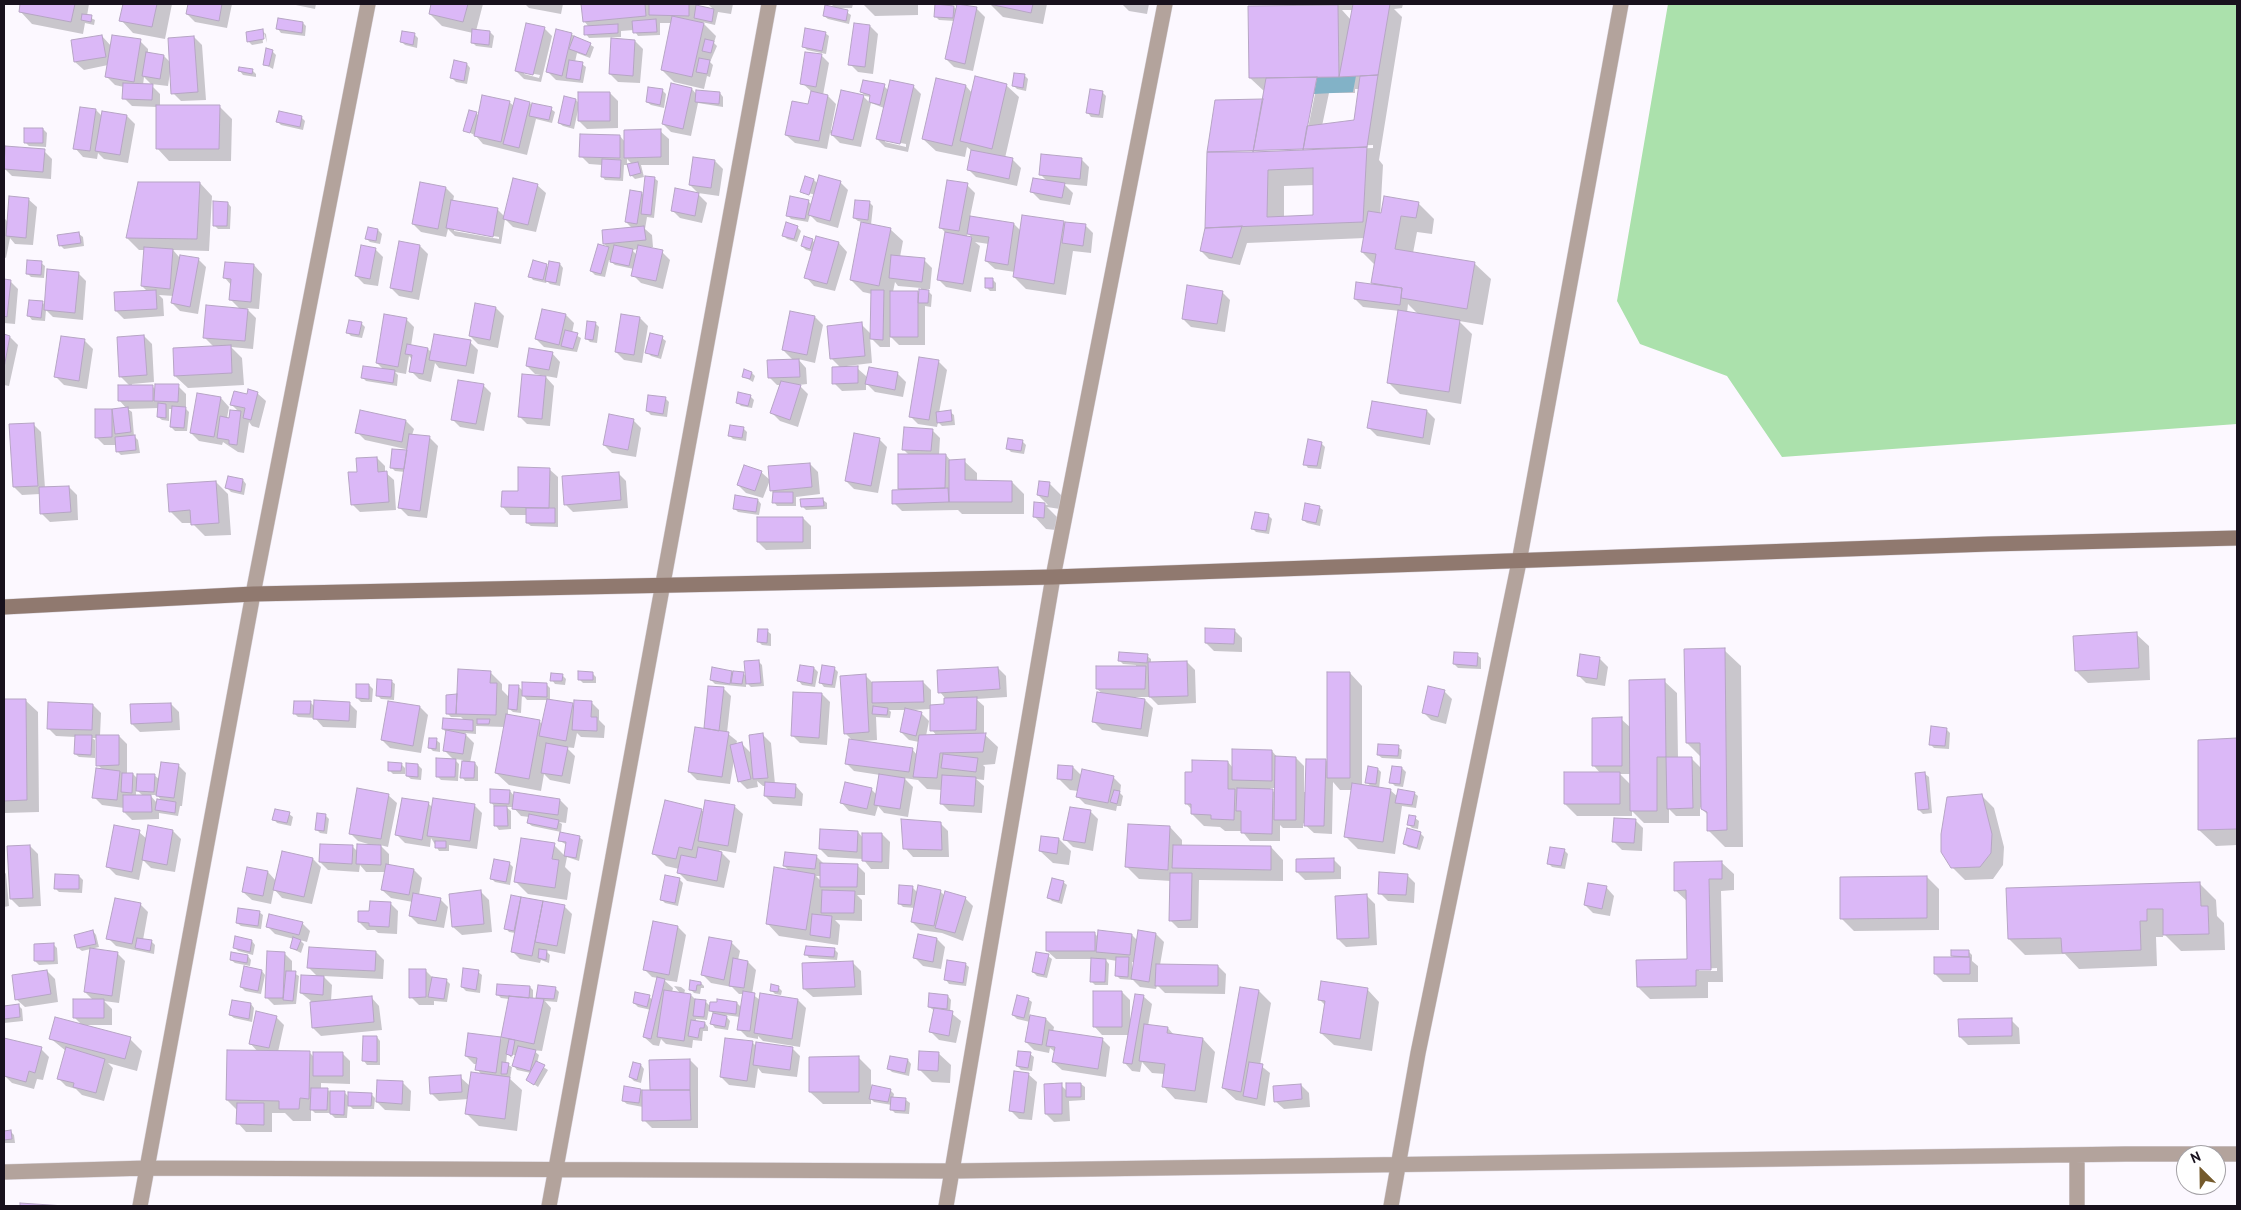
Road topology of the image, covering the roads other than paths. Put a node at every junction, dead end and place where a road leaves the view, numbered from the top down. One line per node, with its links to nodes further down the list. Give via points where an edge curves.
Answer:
1 (368, 4): 9 (street)
2 (769, 4): 8 (street)
3 (1165, 4): 7 (street)
4 (1621, 4): 6 (street)
5 (2237, 538): 6 (street, via 1681,554)
6 (1519, 562): 7 (street); 13 (street)
7 (1052, 577): 8 (street); 16 (street)
8 (662, 585): 9 (street); 15 (street)
9 (253, 594): 10 (street); 14 (street)
10 (4, 607)
11 (2237, 1154): 12 (street)
12 (2076, 1156): 13 (street); 22 (street)
13 (1398, 1164): 16 (street); 21 (street)
14 (148, 1168): 15 (street); 17 (street); 18 (street)
15 (556, 1171): 16 (street); 19 (street)
16 (953, 1171): 20 (street)
17 (4, 1172)
18 (140, 1206)
19 (549, 1206)
20 (946, 1206)
21 (1391, 1206)
22 (2077, 1206)

